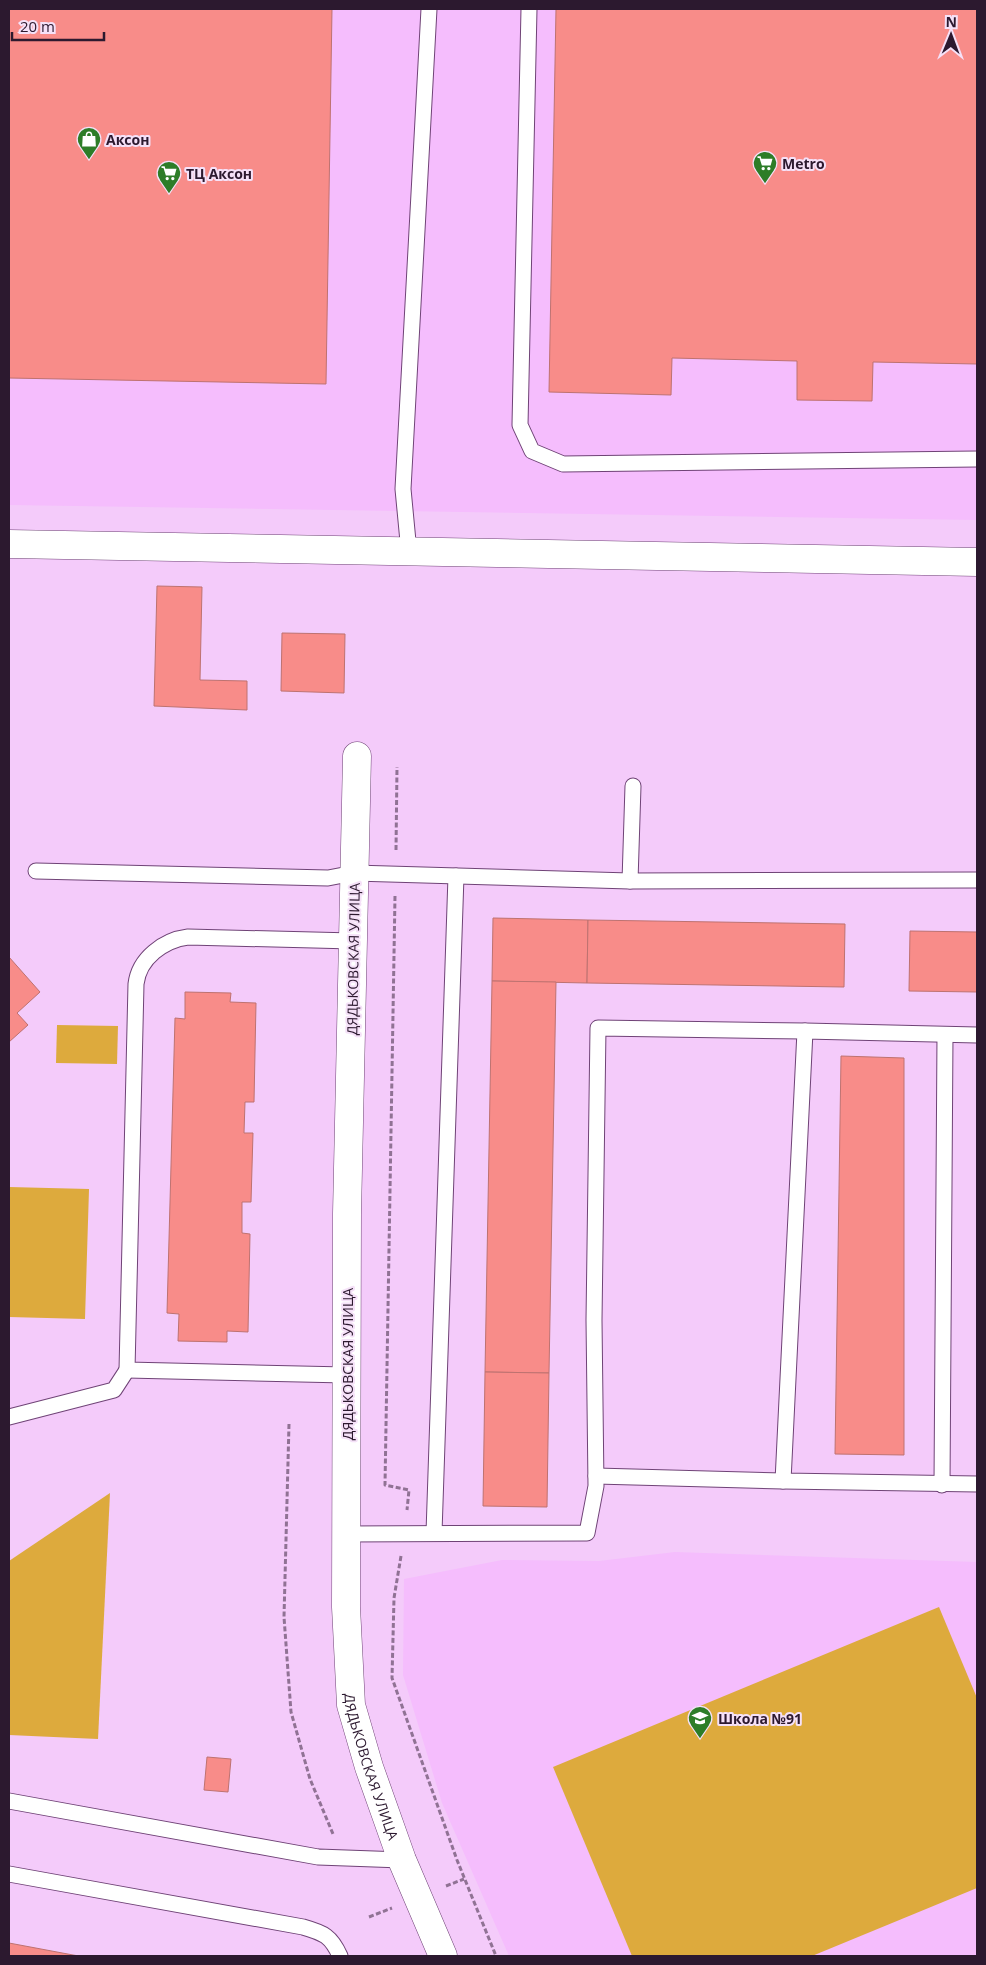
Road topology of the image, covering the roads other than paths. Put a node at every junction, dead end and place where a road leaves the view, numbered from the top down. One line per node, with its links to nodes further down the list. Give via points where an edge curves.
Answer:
1 (429, 9): 5 (lane, via 403,489)
2 (529, 9): 3 (lane, via 520,425 532,451 563,464)
3 (977, 459)
4 (9, 544): 5 (street)
5 (409, 552): 6 (street)
6 (977, 562)
7 (357, 756): 10 (street, ДЯДЬКОВСКАЯ УЛИЦА)
8 (633, 786): 13 (lane)
9 (36, 871): 10 (lane, via 328,878)
10 (354, 873): 11 (lane); 14 (street, ДЯДЬКОВСКАЯ УЛИЦА)
11 (456, 876): 13 (lane); 25 (lane)
12 (977, 880): 13 (lane)
13 (630, 881)
14 (353, 942): 18 (lane, via 182,938 168,941 140,967 136,984); 19 (street, ДЯДЬКОВСКАЯ УЛИЦА)
15 (805, 1032): 16 (lane); 21 (lane, via 598,1028 594,1320); 22 (lane)
16 (945, 1035): 17 (lane); 23 (lane)
17 (977, 1035)
18 (126, 1370): 19 (lane); 20 (lane, via 114,1390)
19 (346, 1375): 26 (street, ДЯДЬКОВСКАЯ УЛИЦА)
20 (9, 1416)
21 (596, 1476): 22 (lane); 25 (lane, via 587,1533)
22 (783, 1481): 23 (lane)
23 (942, 1484): 24 (lane)
24 (977, 1484)
25 (434, 1533): 26 (lane)
26 (346, 1534): 28 (street, ДЯДЬКОВСКАЯ УЛИЦА, via 351,1705)
27 (9, 1801): 28 (lane, via 318,1857)
28 (402, 1860): 31 (street, ДЯДЬКОВСКАЯ УЛИЦА)
29 (9, 1874): 30 (lane, via 303,1927 332,1940)
30 (340, 1956)
31 (443, 1956)

